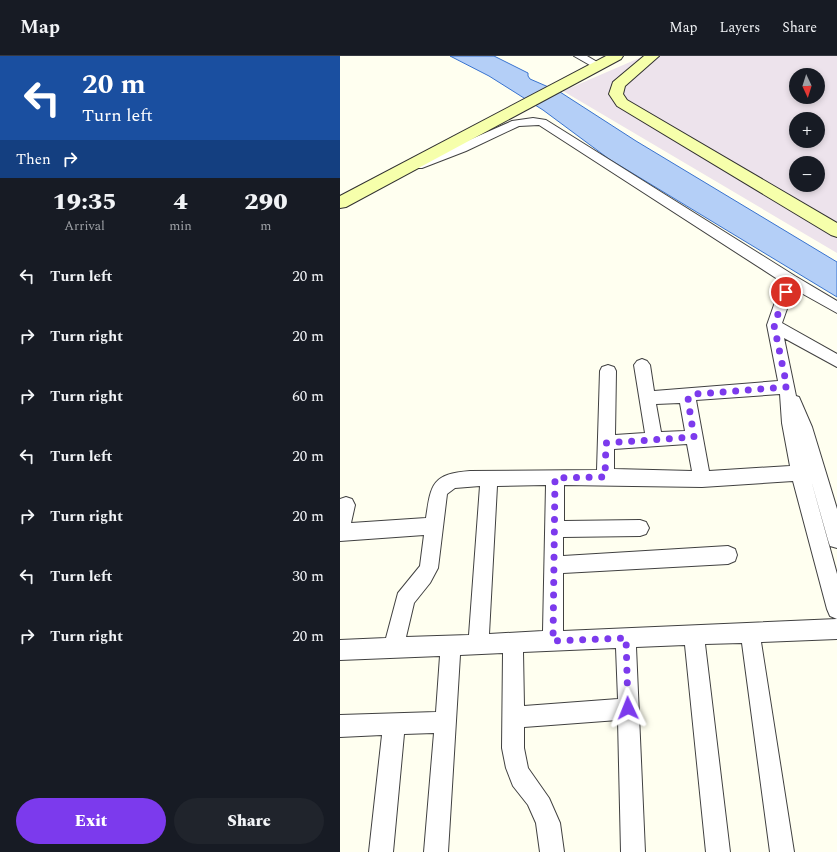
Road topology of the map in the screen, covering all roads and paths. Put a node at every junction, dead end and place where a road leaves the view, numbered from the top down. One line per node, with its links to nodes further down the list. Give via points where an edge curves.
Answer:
1 (616, 56): 3 (street)
2 (652, 56): 6 (street, via 618,85 616,94 622,103)
3 (593, 60): 4 (street, via 435,146); 4 (street, via 574,80)
4 (396, 174): 5 (street); 7 (street, via 462,148 516,122 542,122)
5 (340, 203)
6 (837, 231)
7 (790, 280): 8 (street); 9 (street)
8 (837, 308)
9 (774, 325): 10 (street); 13 (street)
10 (837, 361)
11 (642, 365): 15 (street)
12 (608, 371): 18 (street)
13 (787, 387): 14 (street); 19 (street, via 790,423)
14 (689, 396): 15 (street); 16 (street)
15 (648, 398): 17 (street)
16 (694, 437): 17 (street); 23 (street)
17 (654, 440): 18 (street)
18 (606, 443): 20 (street)
19 (809, 472): 23 (street); 29 (street); 32 (street)
20 (605, 477): 21 (street); 23 (street)
21 (555, 478): 22 (street); 27 (street)
22 (489, 479): 25 (street, via 458,480 441,487); 39 (street)
23 (702, 479)
24 (346, 505): 28 (street)
25 (434, 526): 28 (street); 41 (street, via 429,568 405,600)
26 (640, 528): 27 (street)
27 (554, 529): 31 (street)
28 (340, 532)
29 (837, 540)
30 (728, 556): 31 (street)
31 (554, 565): 37 (street)
32 (837, 609)
33 (837, 629): 34 (street)
34 (750, 632): 35 (street); 53 (street)
35 (694, 635): 36 (street); 52 (street)
36 (626, 638): 37 (street); 43 (street)
37 (553, 641): 38 (street)
38 (514, 642): 39 (street); 44 (street)
39 (478, 644): 40 (street)
40 (451, 645): 41 (street); 45 (street)
41 (394, 648): 42 (street)
42 (340, 650)
43 (628, 708): 44 (street); 51 (street)
44 (514, 717): 50 (street, via 513,748 517,768 541,806 548,823)
45 (445, 722): 46 (street); 49 (street)
46 (394, 724): 47 (street); 48 (street)
47 (340, 726)
48 (381, 852)
49 (436, 852)
50 (552, 852)
51 (634, 852)
52 (718, 852)
53 (782, 852)

